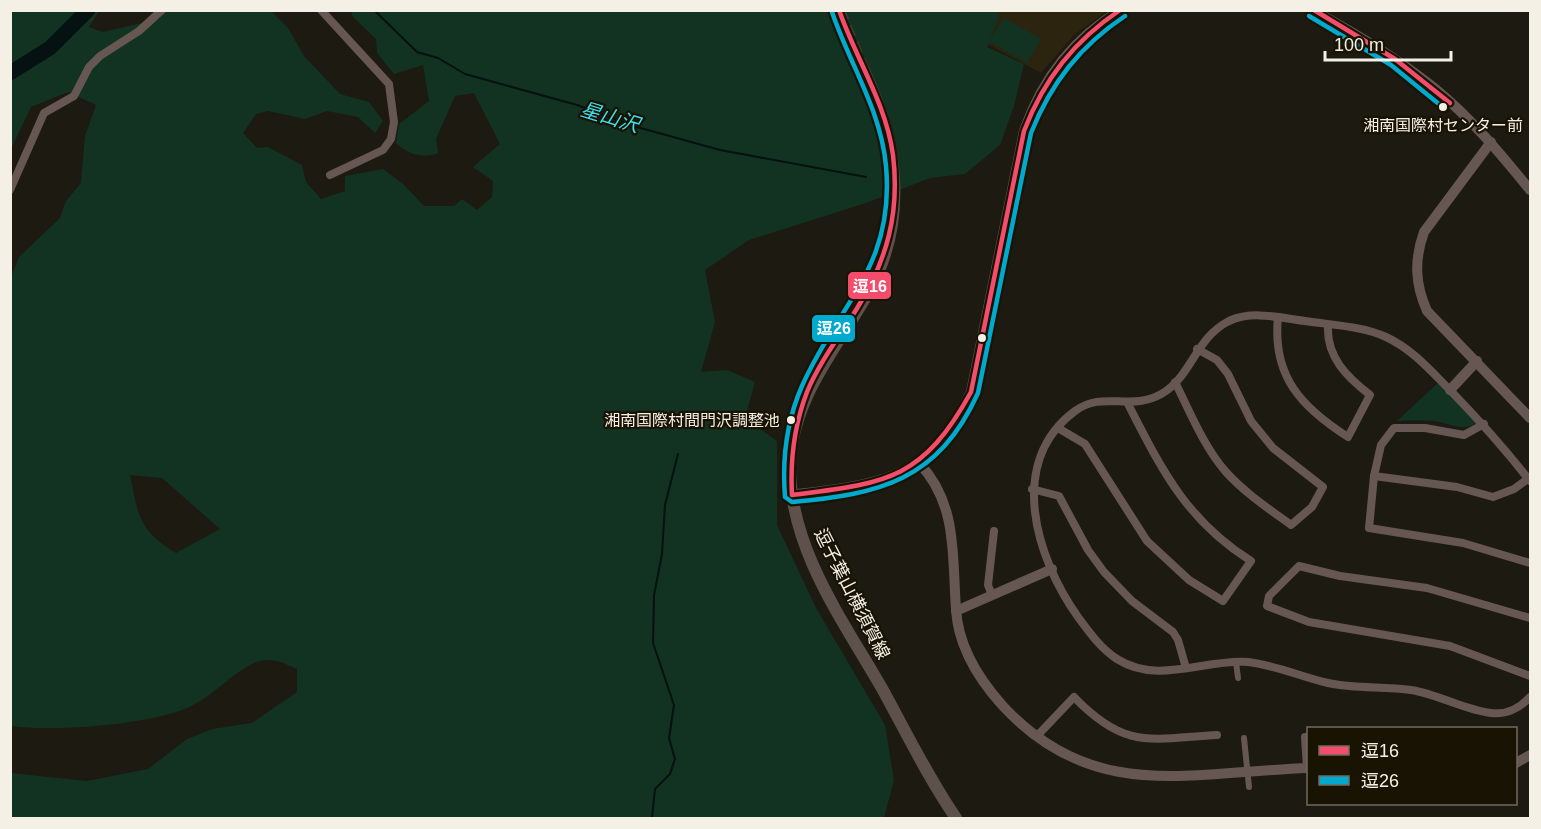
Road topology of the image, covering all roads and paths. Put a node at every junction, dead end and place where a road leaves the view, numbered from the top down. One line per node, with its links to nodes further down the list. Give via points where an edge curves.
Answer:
1 (162, 10): 8 (street, via 139,32 100,56 89,67 74,96 44,113)
2 (321, 10): 7 (street, via 390,84 394,123 391,139 383,150)
3 (1121, 10): 20 (street, via 1076,44 1050,76 1033,107 1024,131 971,392 957,420)
4 (1313, 10): 6 (street, via 1434,87)
5 (864, 71): 24 (main road, 逗子葉山横須賀線, via 883,112 891,144 896,185 893,218 882,266 869,293 816,375 803,404 790,467)
6 (1491, 142): 9 (street); 13 (street, via 1424,232 1417,260 1418,292 1427,311)
7 (330, 175)
8 (10, 190)
9 (1530, 190)
10 (1278, 318): 11 (street); 11 (street, via 1279,357 1288,381 1306,407 1348,437 1370,395 1345,375 1327,338); 12 (street, via 1260,315 1233,319)
11 (1328, 325): 15 (street, via 1385,336 1422,361)
12 (1197, 349): 14 (street); 14 (street, via 1217,360 1228,374 1251,421 1273,448 1323,487 1312,507 1291,525 1254,498 1225,471)
13 (1477, 361): 15 (street); 17 (street)
14 (1175, 382): 16 (street, via 1154,398)
15 (1450, 390): 18 (street)
16 (1128, 404): 19 (street, via 1091,402 1079,407); 19 (street, via 1166,478 1190,511 1229,548 1251,561 1222,601 1190,580 1147,541 1085,444)
17 (1530, 418)
18 (1484, 424): 21 (street, via 1464,435 1425,428 1394,428 1381,444); 22 (street)
19 (1058, 428): 23 (street, via 1046,440 1038,457)
20 (919, 463): 24 (street, via 881,482); 29 (street, via 934,481 952,529)
21 (1374, 476): 22 (street, via 1493,496); 26 (street, via 1369,528 1463,543)
22 (1530, 479)
23 (1032, 489): 27 (street, via 1037,526); 32 (street, via 1059,496 1104,572 1131,601 1173,632)
24 (792, 495): 44 (main road, 逗子葉山横須賀線, via 795,519 816,572)
25 (994, 531): 28 (street, via 988,585)
26 (1530, 563)
27 (1052, 568): 28 (street); 32 (street, via 1071,607 1114,658 1145,671)
28 (992, 595): 29 (street)
29 (956, 611): 37 (street, via 967,655 978,675 1013,717)
30 (1530, 618): 33 (street, via 1427,588 1299,566 1269,596 1267,606 1309,622 1450,646)
31 (1236, 662): 32 (street); 34 (street); 35 (street, via 1273,667 1339,686 1409,690 1490,713 1515,709)
32 (1186, 668)
33 (1530, 676)
34 (1238, 678)
35 (1530, 697)
36 (1217, 735): 37 (street, via 1129,737 1096,719 1074,697)
37 (1037, 736): 42 (street, via 1077,760 1120,774)
38 (1305, 737): 40 (street)
39 (1244, 738): 42 (street)
40 (1307, 758)
41 (1307, 768): 42 (street)
42 (1247, 771): 43 (street)
43 (1249, 788)
44 (956, 819)

